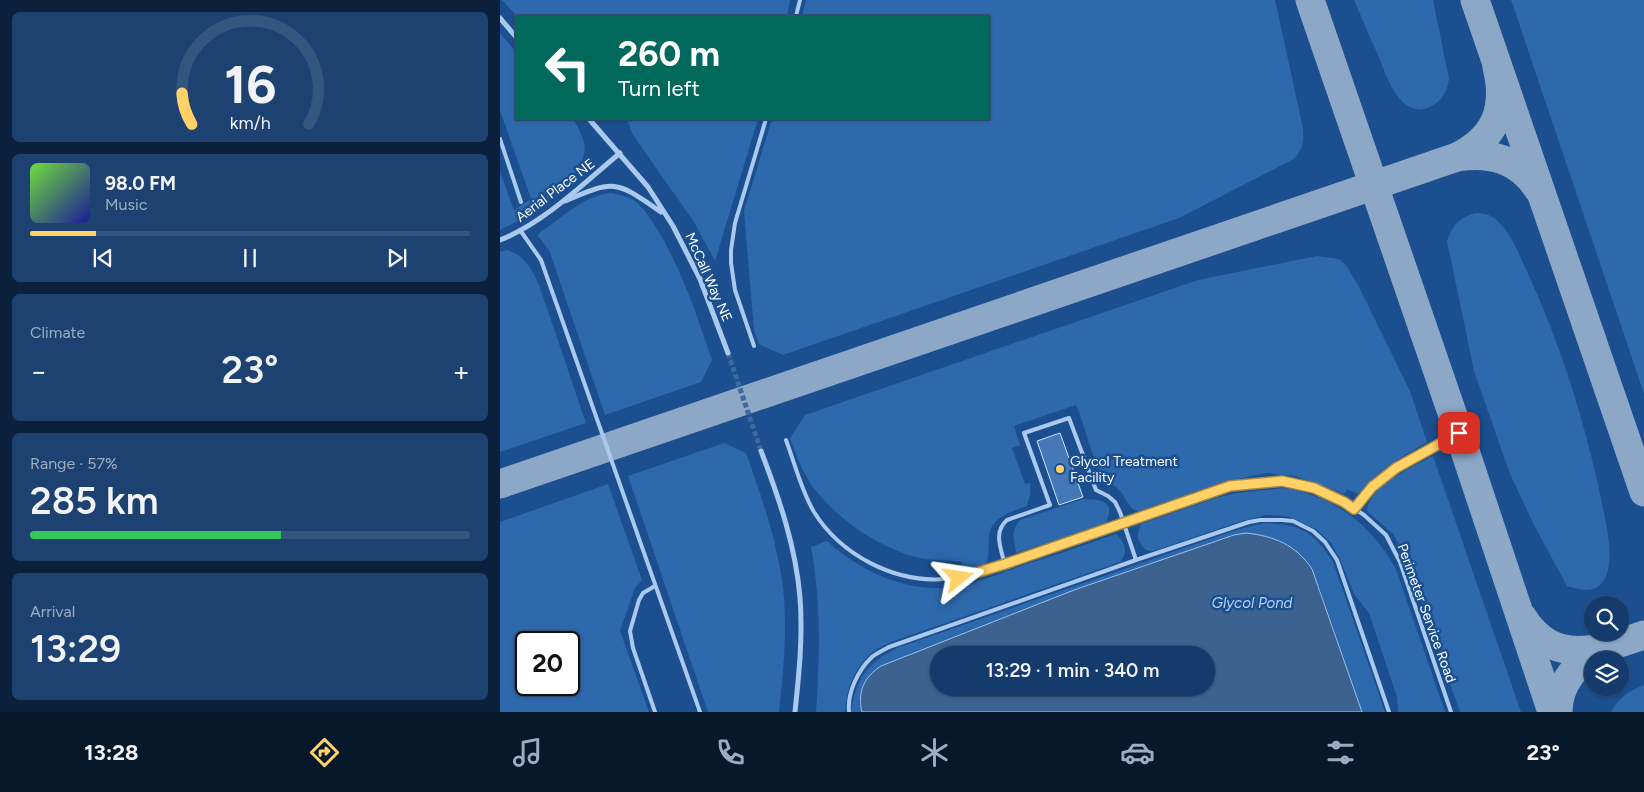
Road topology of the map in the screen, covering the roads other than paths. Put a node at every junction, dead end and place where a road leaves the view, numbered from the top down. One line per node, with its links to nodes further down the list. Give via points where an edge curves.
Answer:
1 (800, 0): 2 (lane)
2 (796, 15)
3 (500, 18): 4 (street)
4 (515, 36)
5 (590, 120): 8 (street, McCall Way NE)
6 (766, 120): 14 (lane, via 735,223 731,250 736,290)
7 (500, 140): 9 (lane)
8 (620, 153): 10 (street, Aerial Place NE); 11 (street, McCall Way NE, via 648,187)
9 (522, 202)
10 (560, 203): 11 (street, via 607,185 628,190); 12 (street, Aerial Place NE)
11 (664, 214): 15 (street, McCall Way NE, via 686,248)
12 (520, 230): 13 (street, Aerial Place NE); 23 (lane, via 542,260)
13 (500, 240)
14 (754, 346)
15 (728, 353)
16 (1459, 433): 19 (lane, via 1396,468 1372,487)
17 (786, 440): 22 (lane, Perimeter Service Road, via 815,512 837,539 862,559 893,573 927,579 959,578)
18 (761, 451): 26 (street, via 787,529 799,590 801,638)
19 (1354, 509): 20 (lane, Perimeter Service Road, via 1314,488 1282,481 1230,486); 29 (lane, Perimeter Service Road, via 1386,535 1400,562)
20 (1124, 524): 21 (lane); 22 (lane, Perimeter Service Road); 22 (lane, via 1115,502 1096,490 1069,418 1024,433 1050,505 1002,524 999,536)
21 (1136, 560): 27 (lane, via 889,647 872,657 861,671 852,690); 28 (lane, via 1260,520 1293,521 1313,531 1337,560)
22 (1005, 564)
23 (655, 586): 24 (lane, via 639,600 630,631 632,648); 25 (lane)
24 (655, 712)
25 (700, 712)
26 (795, 712)
27 (849, 712)
28 (1389, 712)
29 (1451, 712)

